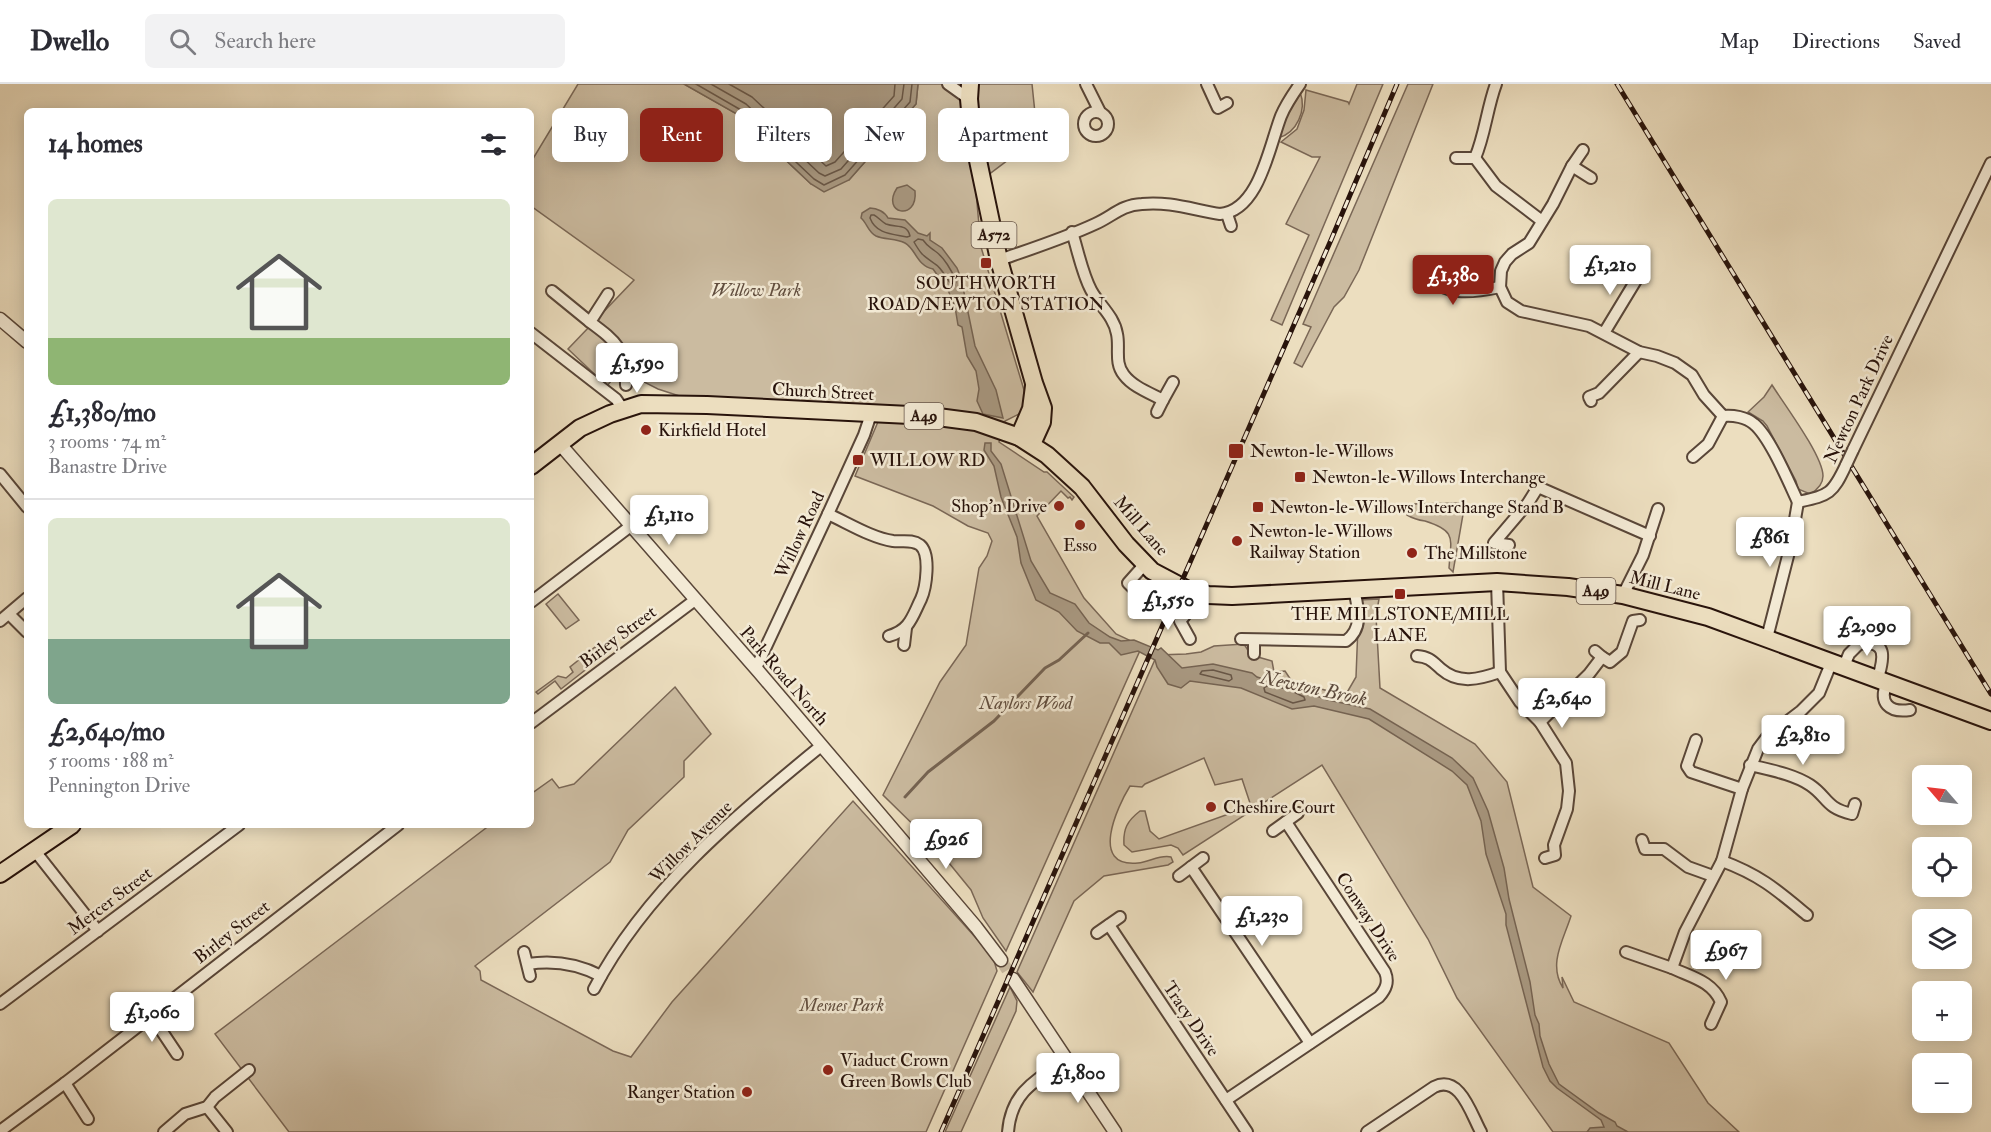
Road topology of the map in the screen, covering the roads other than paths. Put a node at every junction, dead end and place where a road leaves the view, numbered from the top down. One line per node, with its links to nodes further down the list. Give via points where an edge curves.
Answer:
1 (948, 84): 6 (street)
2 (1086, 84): 8 (street)
3 (1207, 84): 7 (street, via 1218,108)
4 (1300, 84): 17 (street, via 1285,108 1252,194)
5 (1496, 84): 11 (street)
6 (970, 91): 21 (main road, A572, via 972,132)
7 (1227, 103)
8 (1100, 112)
9 (1583, 150): 13 (street)
10 (1456, 158): 11 (street)
11 (1474, 158): 18 (street, via 1496,186)
12 (1991, 163): 47 (street, Newton Park Drive, bridge, via 1838,482 1830,492)
13 (1572, 166): 14 (street); 18 (street)
14 (1591, 178)
15 (1184, 193): 16 (street)
16 (1181, 206): 17 (street); 20 (street, via 1132,205)
17 (1227, 214): 19 (street)
18 (1542, 221): 24 (street, via 1529,243 1505,262)
19 (1231, 226)
20 (1072, 232): 21 (street); 37 (street, via 1090,288 1115,326 1122,374 1133,385)
21 (999, 260): 42 (main road, A572, via 1041,401 1039,430)
22 (1425, 270): 24 (street, via 1444,289 1460,293)
23 (1641, 273): 29 (street)
24 (1500, 287): 29 (street, via 1507,302 1521,311 1574,321)
25 (552, 291): 28 (street)
26 (608, 294): 28 (street)
27 (0, 319): 31 (street)
28 (590, 322): 35 (street, via 616,341)
29 (1604, 333): 32 (street)
30 (534, 335): 38 (street)
31 (24, 339)
32 (1639, 352): 36 (street, via 1599,393); 41 (street, via 1675,363 1692,375)
33 (633, 372): 35 (street)
34 (1173, 382): 37 (street)
35 (626, 385): 38 (street)
36 (1589, 397)
37 (1163, 400): 39 (street)
38 (620, 404): 40 (main road, Church Street / A49); 43 (main road, A49)
39 (1157, 412)
40 (871, 414): 42 (main road, Church Street / A49, via 976,422); 50 (street, Willow Road)
41 (1723, 416): 44 (street, via 1708,444); 47 (street, via 1754,424)
42 (1026, 441): 54 (main road, Mill Lane / A49, via 1082,487)
43 (559, 443): 45 (main road, A49); 51 (street, Park Road North)
44 (1692, 457)
45 (534, 464)
46 (0, 474): 48 (street)
47 (1798, 502): 70 (street)
48 (24, 503)
49 (1658, 509): 52 (street)
50 (828, 514): 67 (street, via 878,536 920,545 926,553 923,594); 78 (street, Willow Road)
51 (632, 525): 60 (street); 61 (street, Park Road North)
52 (1650, 536): 53 (street, via 1533,485 1528,504 1491,543); 59 (street)
53 (1509, 545)
54 (1144, 565): 56 (street); 58 (main road, Mill Lane / A49)
55 (1497, 582): 57 (main road, Mill Lane / A49); 59 (main road, Mill Lane / A49); 79 (street)
56 (1128, 583)
57 (1354, 590): 58 (main road, Mill Lane / A49); 73 (street, via 1358,624 1346,641)
58 (1201, 594): 64 (street)
59 (1623, 595): 70 (main road, Mill Lane / A49, via 1699,614)
60 (534, 600)
61 (695, 600): 78 (street, Park Road North); 82 (street, Birley Street)
62 (24, 601): 65 (street)
63 (1169, 616): 64 (street)
64 (1182, 616): 71 (street, via 1181,625)
65 (4, 618): 68 (street)
66 (1640, 620): 84 (street, via 1633,621 1622,652 1610,662 1598,654 1589,674)
67 (906, 628): 69 (street); 74 (street)
68 (24, 630)
69 (889, 636)
70 (1767, 638): 77 (main road, Mill Lane / A49)
71 (1190, 639)
72 (1241, 639): 73 (street)
73 (1254, 640): 75 (street)
74 (904, 645)
75 (1254, 654)
76 (1417, 656): 79 (street, via 1432,653 1451,676 1464,680)
77 (1838, 664): 80 (main road, Mill Lane / A49); 80 (street, via 1859,644 1874,644 1883,652); 87 (street, via 1802,711 1767,737)
78 (756, 668): 86 (street, Park Road North)
79 (1500, 672): 84 (street, via 1520,702)
80 (1882, 680): 81 (street, via 1886,704 1895,710); 83 (main road, Mill Lane / A49)
81 (1911, 710)
82 (534, 721)
83 (1991, 721)
84 (1540, 722): 98 (street, via 1566,763 1567,809 1554,845)
85 (1696, 740): 88 (street, via 1688,774)
86 (821, 746): 112 (street, Park Road North); 114 (street, Willow Avenue, via 723,830 676,878 637,923)
87 (1750, 765): 88 (street); 90 (street, via 1797,779 1839,811)
88 (1742, 789): 100 (street)
89 (1298, 813): 91 (street)
90 (1854, 813)
91 (1286, 822): 95 (street); 120 (street, Conway Drive, via 1387,977 1386,988 1379,997)
92 (68, 828): 97 (main road)
93 (231, 828): 108 (street, Mercer Street)
94 (394, 828): 118 (street, Birley Street)
95 (1274, 831)
96 (1644, 848): 104 (street, via 1664,849 1688,867)
97 (36, 850): 102 (main road); 108 (street)
98 (1555, 856)
99 (1203, 858): 101 (street)
100 (1722, 861): 104 (street); 105 (street, via 1770,884)
101 (1191, 867): 103 (street); 120 (street)
102 (1, 871)
103 (1179, 876)
104 (1713, 876): 113 (street)
105 (1807, 916)
106 (1120, 917): 107 (street)
107 (1109, 925): 109 (street); 125 (street, Tracy Drive)
108 (98, 931): 117 (street, Mercer Street)
109 (1097, 933)
110 (524, 952): 114 (street, via 529,970 540,962 574,965)
111 (1626, 952): 113 (street)
112 (1001, 960)
113 (1672, 968): 119 (street, via 1704,982 1726,1000)
114 (601, 976): 116 (street, Willow Avenue)
115 (1013, 979): 122 (street)
116 (594, 989)
117 (0, 1004)
118 (151, 1016): 121 (street); 124 (street, Birley Street)
119 (1711, 1024)
120 (1310, 1043): 125 (street, Conway Drive)
121 (177, 1054)
122 (1066, 1060): 131 (street, via 1021,1094 1011,1112); 132 (street)
123 (249, 1070): 126 (street)
124 (65, 1083): 127 (street); 128 (street, Birley Street)
125 (1226, 1100): 133 (street, Tracy Drive)
126 (207, 1107): 129 (street, via 185,1114); 130 (street)
127 (88, 1119)
128 (0, 1131)
129 (164, 1132)
130 (227, 1132)
131 (1008, 1132)
132 (1115, 1132)
133 (1247, 1132)
134 (1367, 1132): 135 (street, via 1443,1084 1459,1092)
135 (1481, 1132)

